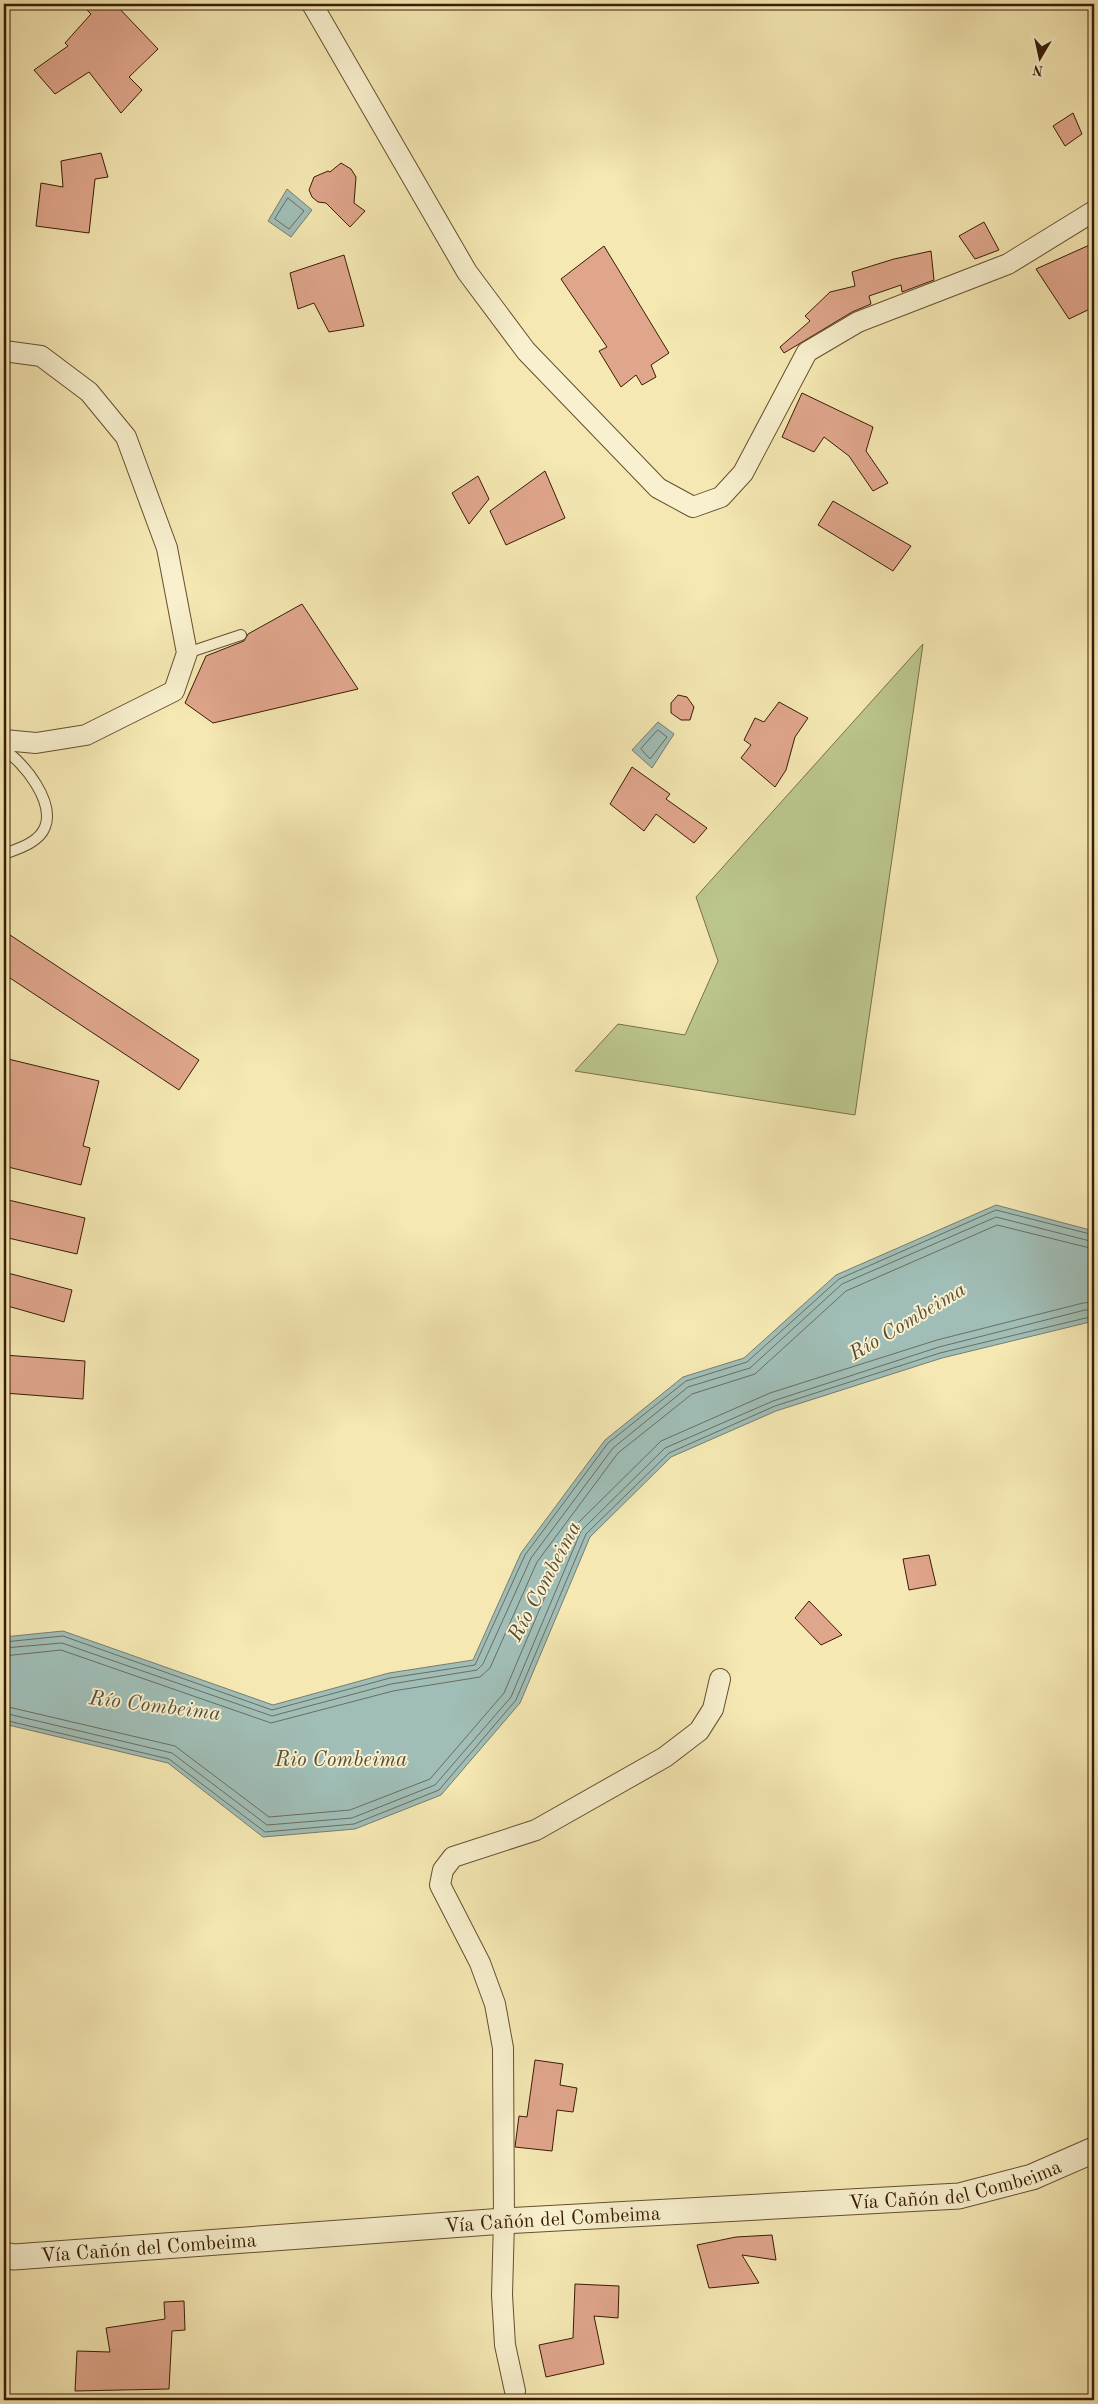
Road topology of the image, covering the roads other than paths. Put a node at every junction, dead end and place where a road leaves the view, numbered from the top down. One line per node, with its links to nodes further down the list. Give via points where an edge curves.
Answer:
1 (312, 4): 2 (street, via 467,272 520,343 658,488 693,507 721,496 743,473 807,352 858,322 1008,264)
2 (1094, 211)
3 (4, 351): 5 (street, via 41,356 89,392 126,437 167,548)
4 (241, 635): 5 (lane)
5 (187, 652): 6 (street, via 174,691 86,734 36,743)
6 (4, 740)
7 (4, 750): 8 (lane, via 32,778 46,805 45,828 33,842)
8 (4, 854)
9 (720, 1679): 11 (street, via 714,1710 699,1731 665,1756 536,1830 453,1857 443,1870 440,1885 480,1962 495,2004 503,2048)
10 (1094, 2150): 11 (street, Vía Cañón del Combeima, via 1032,2177 959,2196)
11 (504, 2221): 12 (street, Vía Cañón del Combeima, via 14,2257); 13 (street, via 502,2295 505,2346)
12 (4, 2255)
13 (515, 2391)

